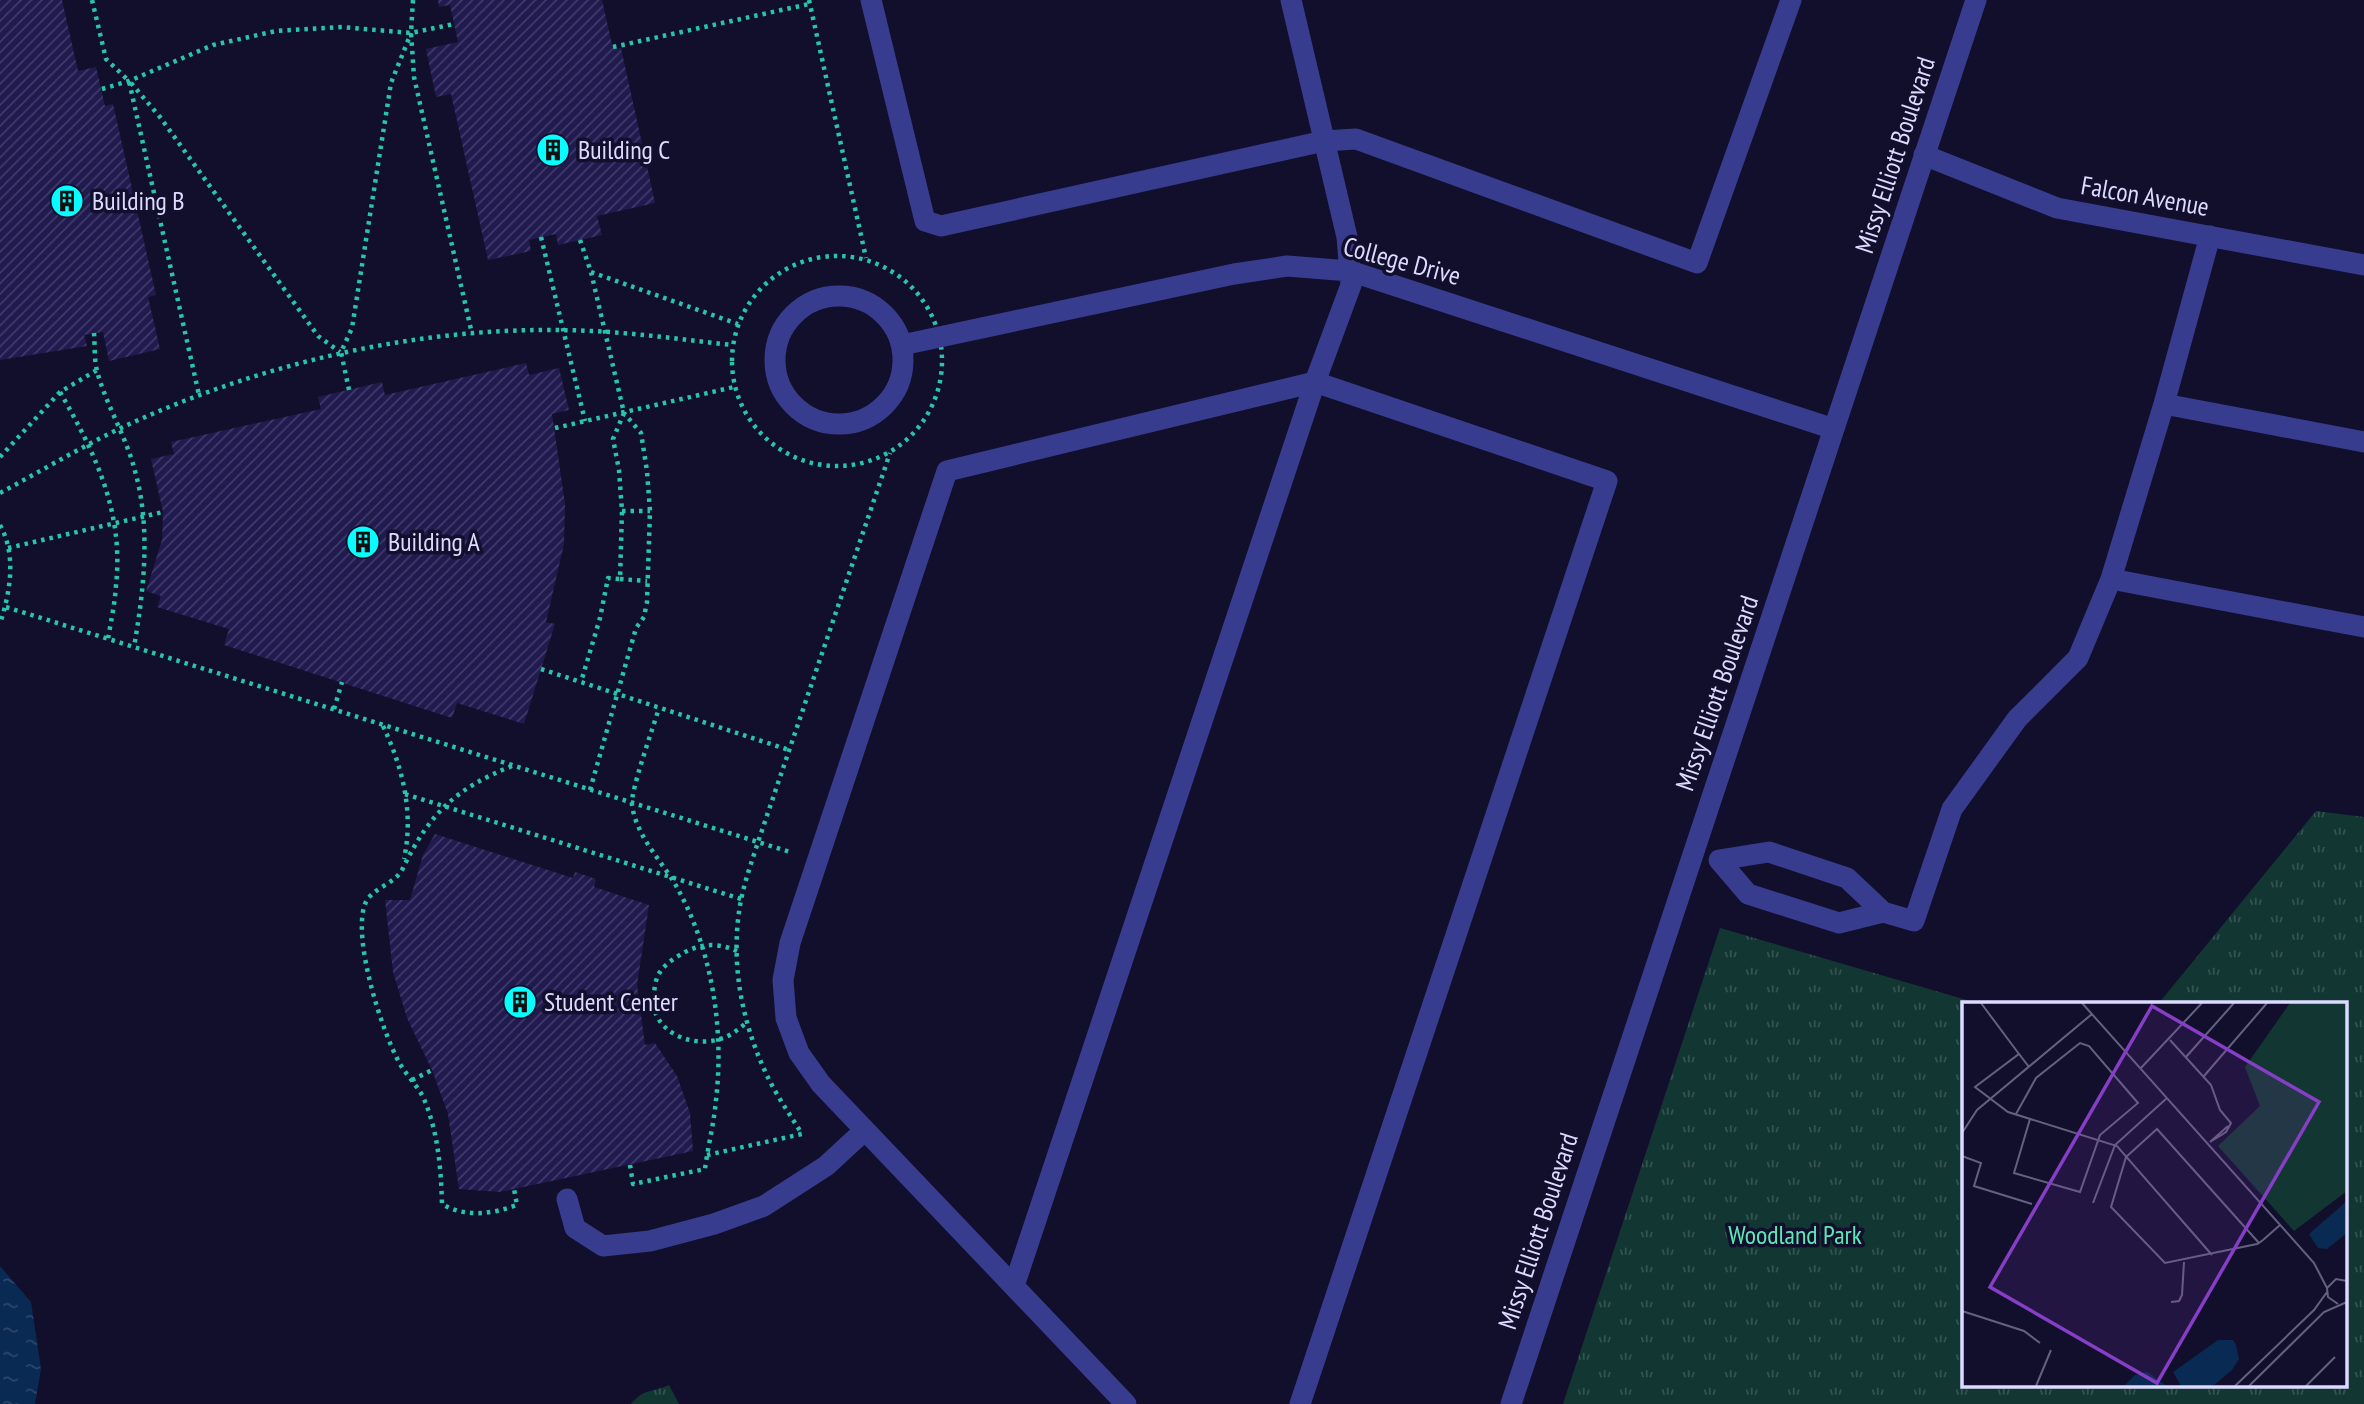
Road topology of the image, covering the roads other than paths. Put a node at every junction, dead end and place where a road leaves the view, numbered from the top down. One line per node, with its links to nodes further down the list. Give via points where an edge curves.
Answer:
1 (872, 0): 5 (street, via 925,221 941,226)
2 (1292, 0): 5 (street)
3 (1791, 0): 5 (street, via 1698,263 1356,139)
4 (1976, 0): 6 (street, Missy Elliott Boulevard)
5 (1324, 141): 9 (street, via 1347,237)
6 (1924, 155): 7 (street, Falcon Avenue, via 2057,208); 13 (street, Missy Elliott Boulevard)
7 (2210, 236): 8 (street, Falcon Avenue); 12 (street)
8 (2364, 265)
9 (1350, 271): 10 (street, College Drive, via 1287,266 1234,274); 11 (street, via 1352,285); 13 (street, College Drive)
10 (902, 345): 10 (street, via 893,324 878,308 836,294 814,299 795,311 781,329 774,350 775,372 782,392 795,408 813,419 852,424 872,416 898,386)
11 (1315, 382): 20 (street, via 947,471 790,943 783,980 786,1018 799,1053); 22 (street); 24 (street, via 1607,481)
12 (2164, 404): 14 (street); 15 (street)
13 (1834, 429): 17 (street, Missy Elliott Boulevard)
14 (2364, 442)
15 (2111, 579): 16 (street); 19 (street, via 2078,658 2017,719 1952,809 1914,921)
16 (2364, 627)
17 (1693, 851): 18 (street); 25 (street, Missy Elliott Boulevard)
18 (1719, 860): 19 (street, via 1769,852 1847,878); 19 (street, via 1748,894 1839,923)
19 (1883, 912)
20 (865, 1130): 21 (street, via 826,1166 764,1206 650,1241 603,1246 575,1228); 22 (street)
21 (567, 1199)
22 (1014, 1286): 23 (street)
23 (1126, 1404)
24 (1300, 1404)
25 (1511, 1404)

